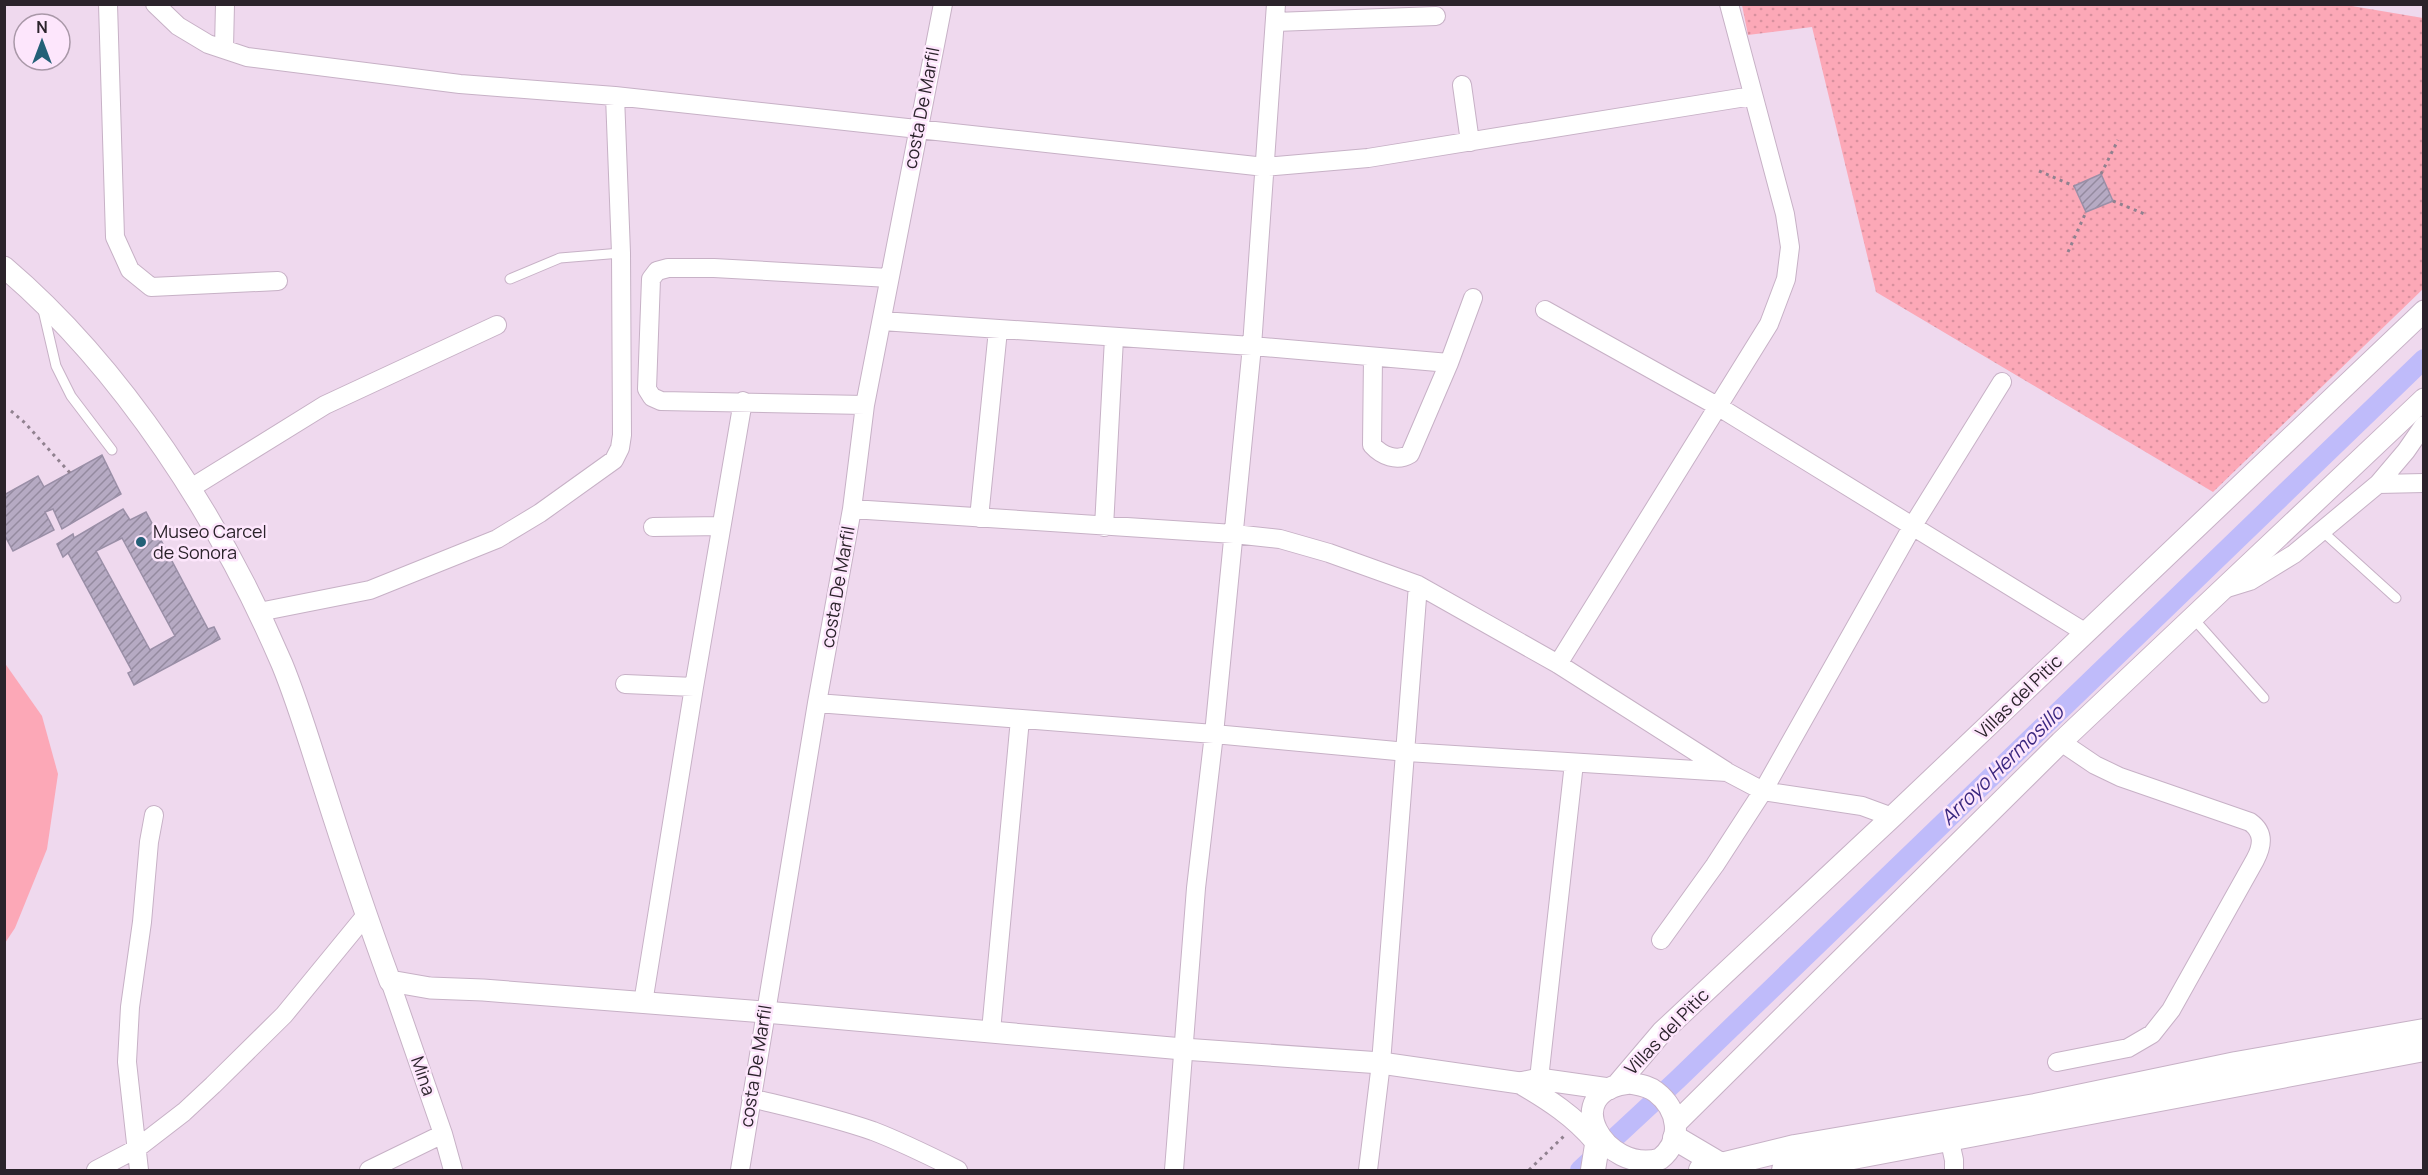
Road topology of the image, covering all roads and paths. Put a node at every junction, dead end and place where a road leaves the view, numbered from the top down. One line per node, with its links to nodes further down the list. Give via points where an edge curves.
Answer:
1 (108, 4): 27 (street, via 115,237 130,270 151,287)
2 (154, 4): 8 (street, via 178,26 208,44)
3 (225, 4): 8 (street)
4 (943, 4): 12 (street, costa De Marfil)
5 (1729, 4): 11 (street)
6 (1276, 13): 7 (street); 15 (street)
7 (1436, 16)
8 (224, 48): 10 (street, via 247,57 320,67 460,84)
9 (1462, 85): 14 (street)
10 (615, 96): 12 (street); 23 (street)
11 (1752, 96): 14 (street); 43 (street, via 1785,214 1790,247 1785,279 1769,324)
12 (919, 129): 15 (street); 25 (street, costa De Marfil)
13 (2118, 140): 17 (path)
14 (1470, 142): 15 (street, via 1368,158)
15 (1265, 167): 36 (street)
16 (2039, 171): 18 (path)
17 (2101, 174)
18 (2074, 186)
19 (2113, 201): 21 (path)
20 (2086, 212): 22 (path)
21 (2147, 215)
22 (2068, 252)
23 (621, 253): 26 (lane, via 560,258); 62 (street, via 622,435 614,460 497,539 370,591)
24 (4, 267): 29 (street)
25 (889, 278): 32 (street, costa De Marfil); 41 (street, via 714,268 657,271 651,279 646,389 661,401)
26 (510, 279)
27 (278, 281)
28 (1473, 298): 38 (street)
29 (41, 299): 46 (lane, via 56,366 71,396); 50 (street, via 102,368)
30 (1545, 310): 43 (street)
31 (2424, 311): 64 (street, Villas del Pitic)
32 (882, 321): 34 (street); 42 (street, costa De Marfil)
33 (497, 325): 50 (street, via 325,405)
34 (998, 330): 35 (street); 52 (street)
35 (1114, 338): 36 (street); 54 (street)
36 (1252, 346): 37 (street); 58 (street)
37 (1373, 357): 38 (street); 38 (street, via 1372,445 1378,452 1396,459 1410,454)
38 (1449, 363)
39 (2002, 382): 56 (street)
40 (2424, 399): 60 (street)
41 (743, 401): 42 (street); 53 (street)
42 (865, 405): 51 (street, costa De Marfil)
43 (1719, 407): 56 (street); 65 (street)
44 (11, 411): 47 (path)
45 (2424, 425): 49 (street)
46 (112, 450)
47 (70, 473)
48 (2424, 483): 49 (street)
49 (2378, 484): 57 (street)
50 (191, 488): 62 (street)
51 (852, 509): 52 (street); 69 (street, costa De Marfil)
52 (979, 518): 54 (street)
53 (721, 526): 55 (street); 67 (street)
54 (1104, 526): 58 (street)
55 (653, 527)
56 (1912, 527): 64 (street); 76 (street)
57 (2322, 531): 60 (street, via 2270,571); 61 (lane)
58 (1234, 534): 59 (street, via 1280,539); 71 (street)
59 (1418, 585): 65 (street); 73 (street)
60 (2224, 589): 63 (street)
61 (2396, 598)
62 (258, 612): 79 (street, via 299,710)
63 (2193, 618): 68 (lane); 72 (street)
64 (2086, 633): 78 (street, Villas del Pitic)
65 (1558, 664): 75 (street)
66 (625, 684): 67 (street)
67 (694, 687): 82 (street)
68 (2264, 698)
69 (817, 703): 70 (street); 83 (street, costa De Marfil)
70 (1020, 719): 71 (street); 84 (street)
71 (1214, 734): 73 (street); 86 (street)
72 (2061, 742): 88 (street, via 2120,777 2250,822 2262,841 2171,1010 2152,1034 2128,1048); 94 (street)
73 (1407, 752): 74 (street); 89 (street)
74 (1574, 763): 75 (street); 90 (street)
75 (1727, 772): 76 (street)
76 (1763, 791): 78 (street, via 1862,806); 80 (street)
77 (154, 816): 97 (street, via 130,1007 127,1062)
78 (1892, 817): 91 (street, Villas del Pitic, via 1662,1032)
79 (366, 915): 81 (street); 97 (street, via 284,1015 184,1112)
80 (1661, 940)
81 (390, 981): 82 (street, via 430,988); 96 (street, Mina)
82 (643, 1003): 83 (street)
83 (765, 1012): 84 (street); 92 (street, costa De Marfil)
84 (991, 1031): 86 (street)
85 (2424, 1031): 95 (main road, via 2236,1064 2035,1106)
86 (1183, 1049): 89 (street); 106 (street)
87 (2424, 1049): 95 (main road)
88 (2057, 1062)
89 (1381, 1064): 90 (street); 107 (street)
90 (1530, 1081): 91 (street); 93 (street)
91 (1613, 1087): 94 (street, via 1630,1083 1644,1086); 98 (street, via 1599,1100 1594,1113 1592,1127)
92 (751, 1098): 104 (street, costa De Marfil); 105 (street, via 873,1131)
93 (1578, 1122): 98 (street); 108 (path)
94 (1669, 1130): 98 (street, via 1654,1163 1628,1167); 99 (main road)
95 (1948, 1130): 99 (main road, via 1795,1147); 109 (main road); 110 (street)
96 (443, 1134): 102 (street); 103 (street, Mina)
97 (136, 1149): 100 (street); 101 (street)
98 (1603, 1156)
99 (1710, 1167)
100 (96, 1170)
101 (139, 1170)
102 (369, 1170)
103 (453, 1170)
104 (740, 1170)
105 (958, 1170)
106 (1174, 1170)
107 (1368, 1170)
108 (1529, 1170)
109 (1784, 1170)
110 (1954, 1170)

